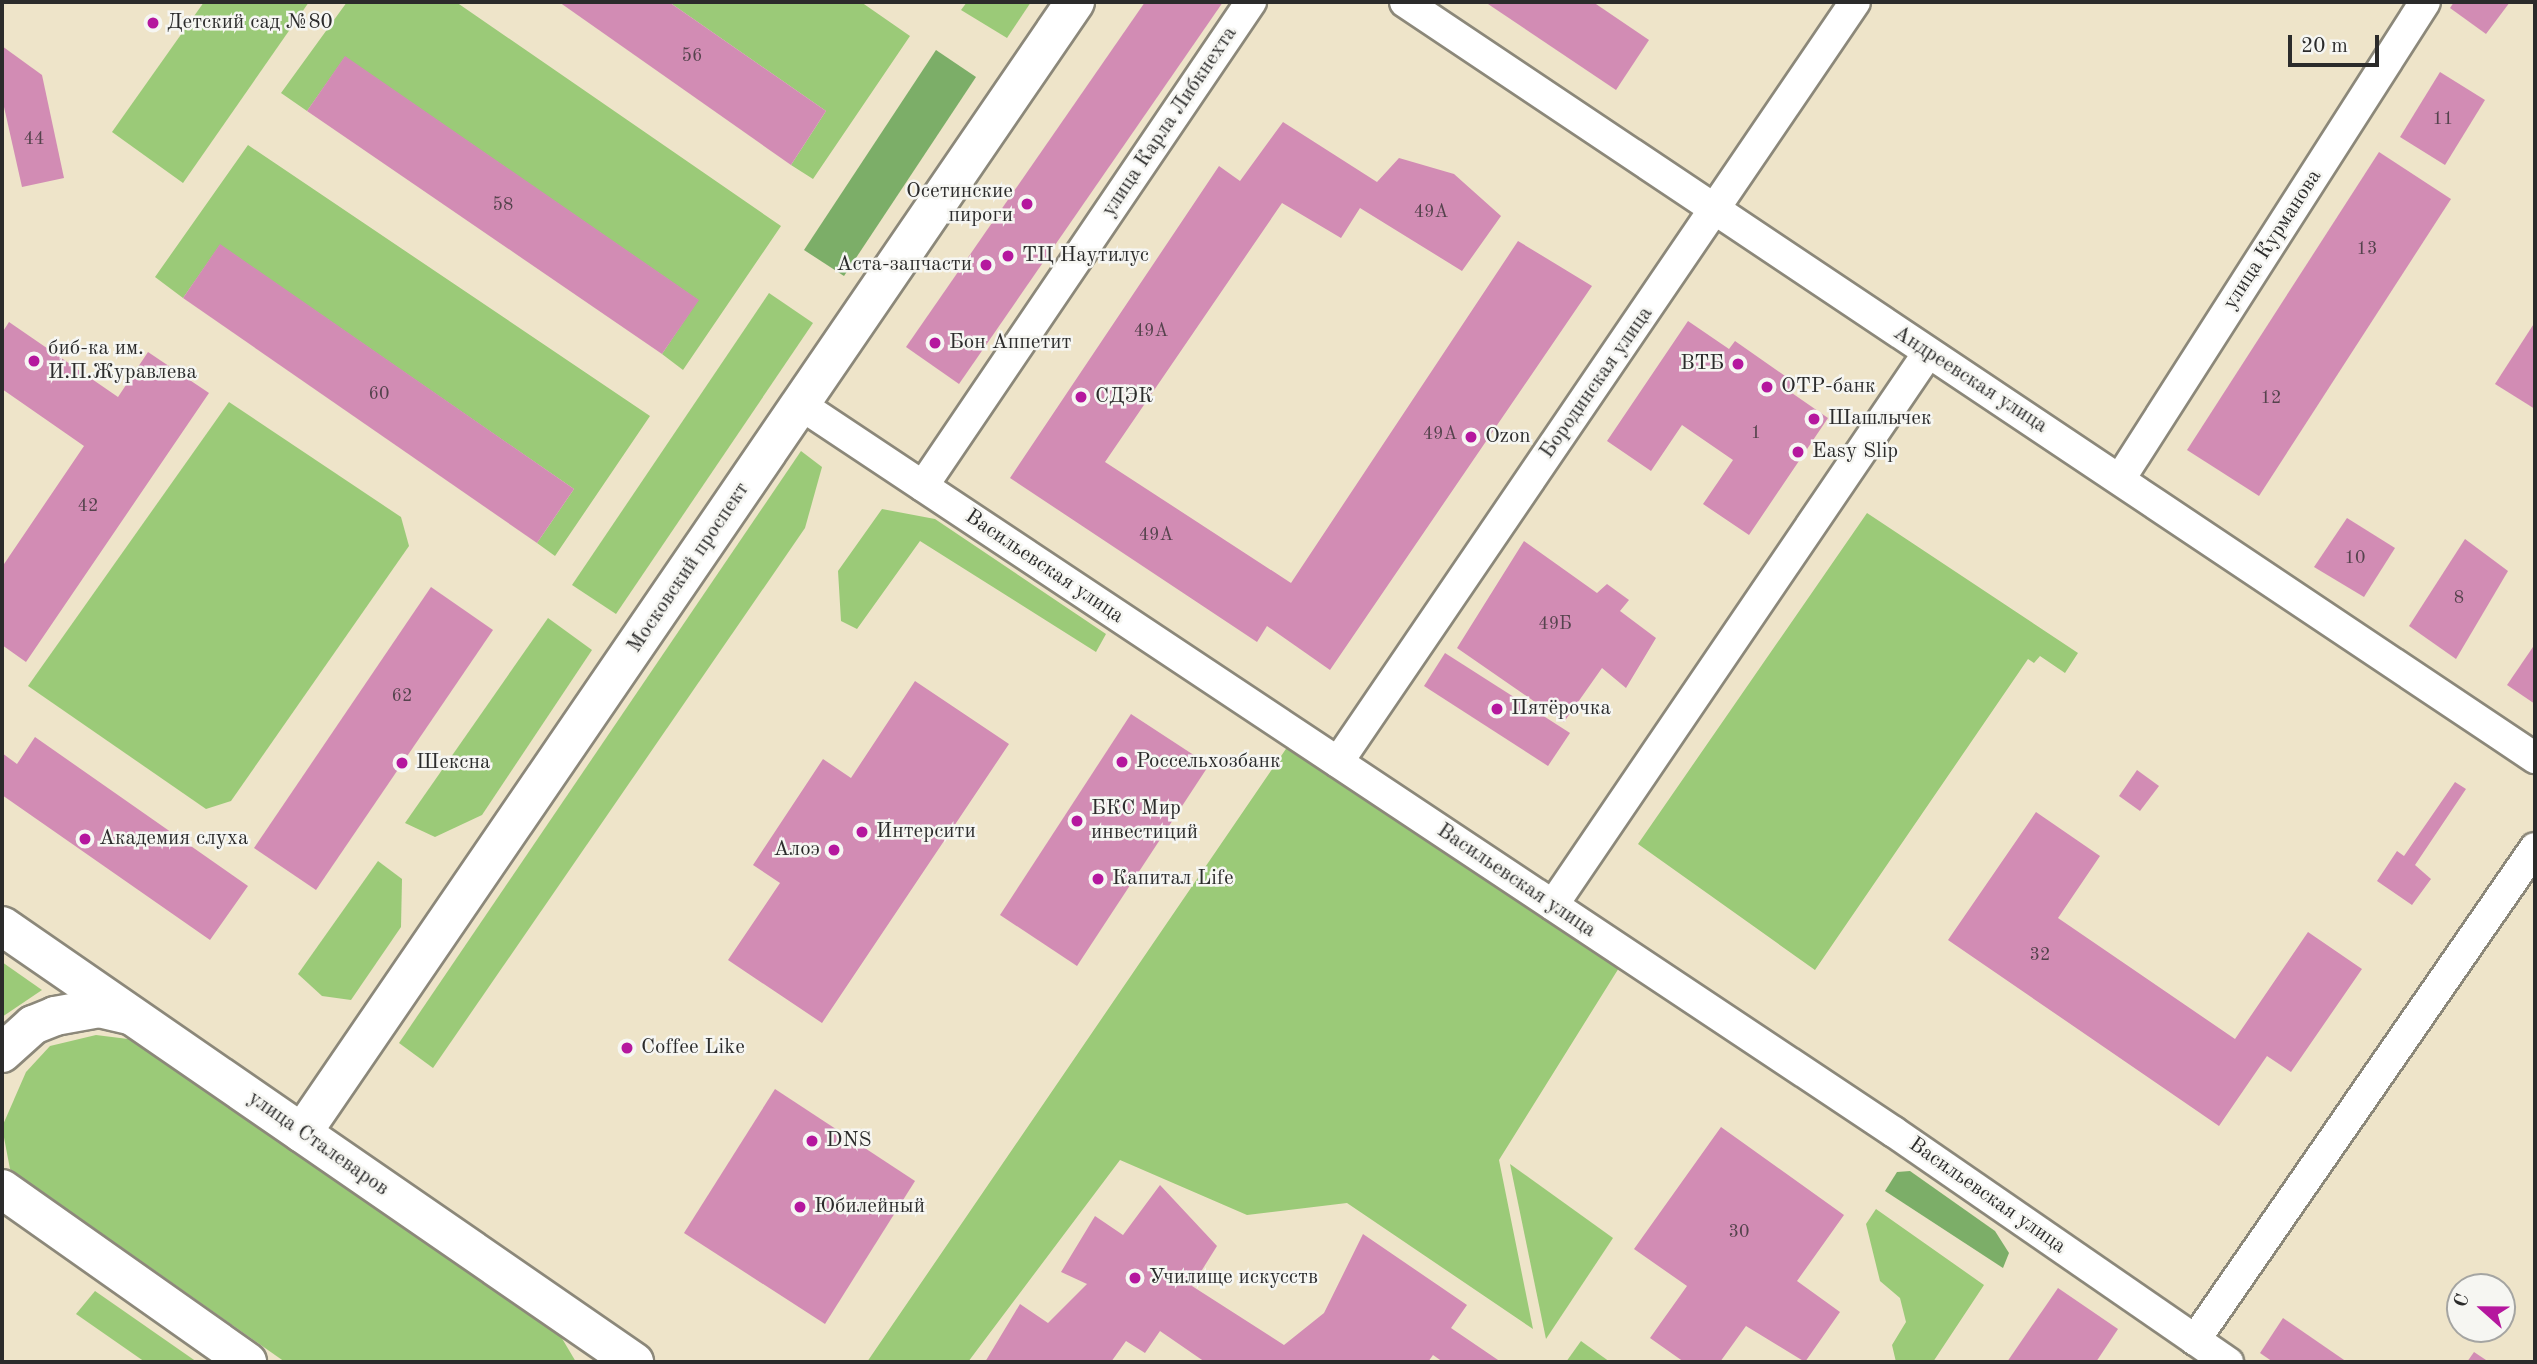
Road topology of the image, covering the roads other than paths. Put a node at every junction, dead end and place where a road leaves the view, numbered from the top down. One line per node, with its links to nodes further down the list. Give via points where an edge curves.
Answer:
1 (1075, 2): 8 (street, Московский проспект)
2 (1251, 2): 10 (street, улица Карла Либкнехта)
3 (1405, 2): 6 (street, Андреевская улица)
4 (1855, 2): 6 (street, Бородинская улица)
5 (2426, 2): 9 (street, улица Курманова)
6 (1718, 210): 7 (street, Андреевская улица); 12 (street, Бородинская улица)
7 (1928, 353): 9 (street, Андреевская улица); 14 (street)
8 (801, 405): 10 (street, Васильевская улица); 18 (street, Московский проспект)
9 (2120, 479): 11 (street, Андреевская улица)
10 (923, 486): 12 (street, Васильевская улица)
11 (2535, 758)
12 (1338, 762): 14 (street, Васильевская улица)
13 (2535, 848): 21 (street)
14 (1553, 905): 21 (street, Васильевская улица)
15 (2, 926): 16 (street, улица Сталеваров)
16 (131, 1015): 17 (street, via 99,1009 55,1016 33,1025); 18 (street, улица Сталеваров)
17 (2, 1053)
18 (302, 1133): 20 (street, улица Сталеваров)
19 (2, 1189): 22 (street)
20 (568, 1316): 23 (street, via 597,1350); 24 (street, улица Сталеваров)
21 (2195, 1340): 25 (street, Васильевская улица)
22 (247, 1362)
23 (599, 1362)
24 (634, 1362)
25 (2228, 1362)

